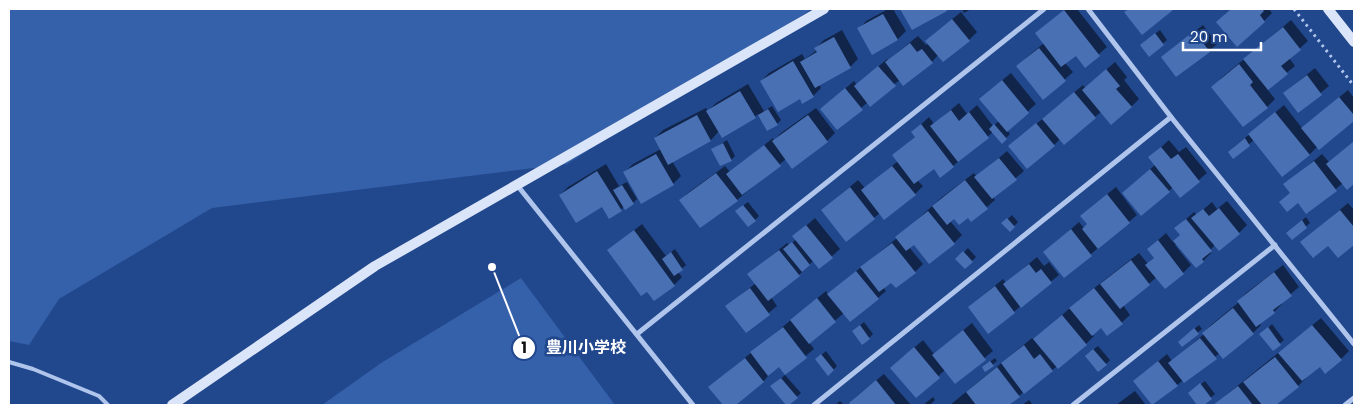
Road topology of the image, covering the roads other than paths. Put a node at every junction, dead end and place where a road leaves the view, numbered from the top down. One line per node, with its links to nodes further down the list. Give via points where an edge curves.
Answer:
1 (824, 9): 7 (street)
2 (1044, 9): 9 (street)
3 (1088, 9): 6 (street)
4 (1328, 9): 5 (street)
5 (1354, 42)
6 (1171, 117): 8 (street); 16 (street)
7 (516, 185): 9 (street); 14 (street, via 375,266)
8 (1275, 245): 10 (street); 17 (street)
9 (637, 334): 15 (street)
10 (1354, 344)
11 (9, 362): 13 (lane, via 99,396)
12 (1354, 398): 18 (street)
13 (108, 405)
14 (172, 405)
15 (693, 405)
16 (814, 405)
17 (1073, 405)
18 (1345, 405)

